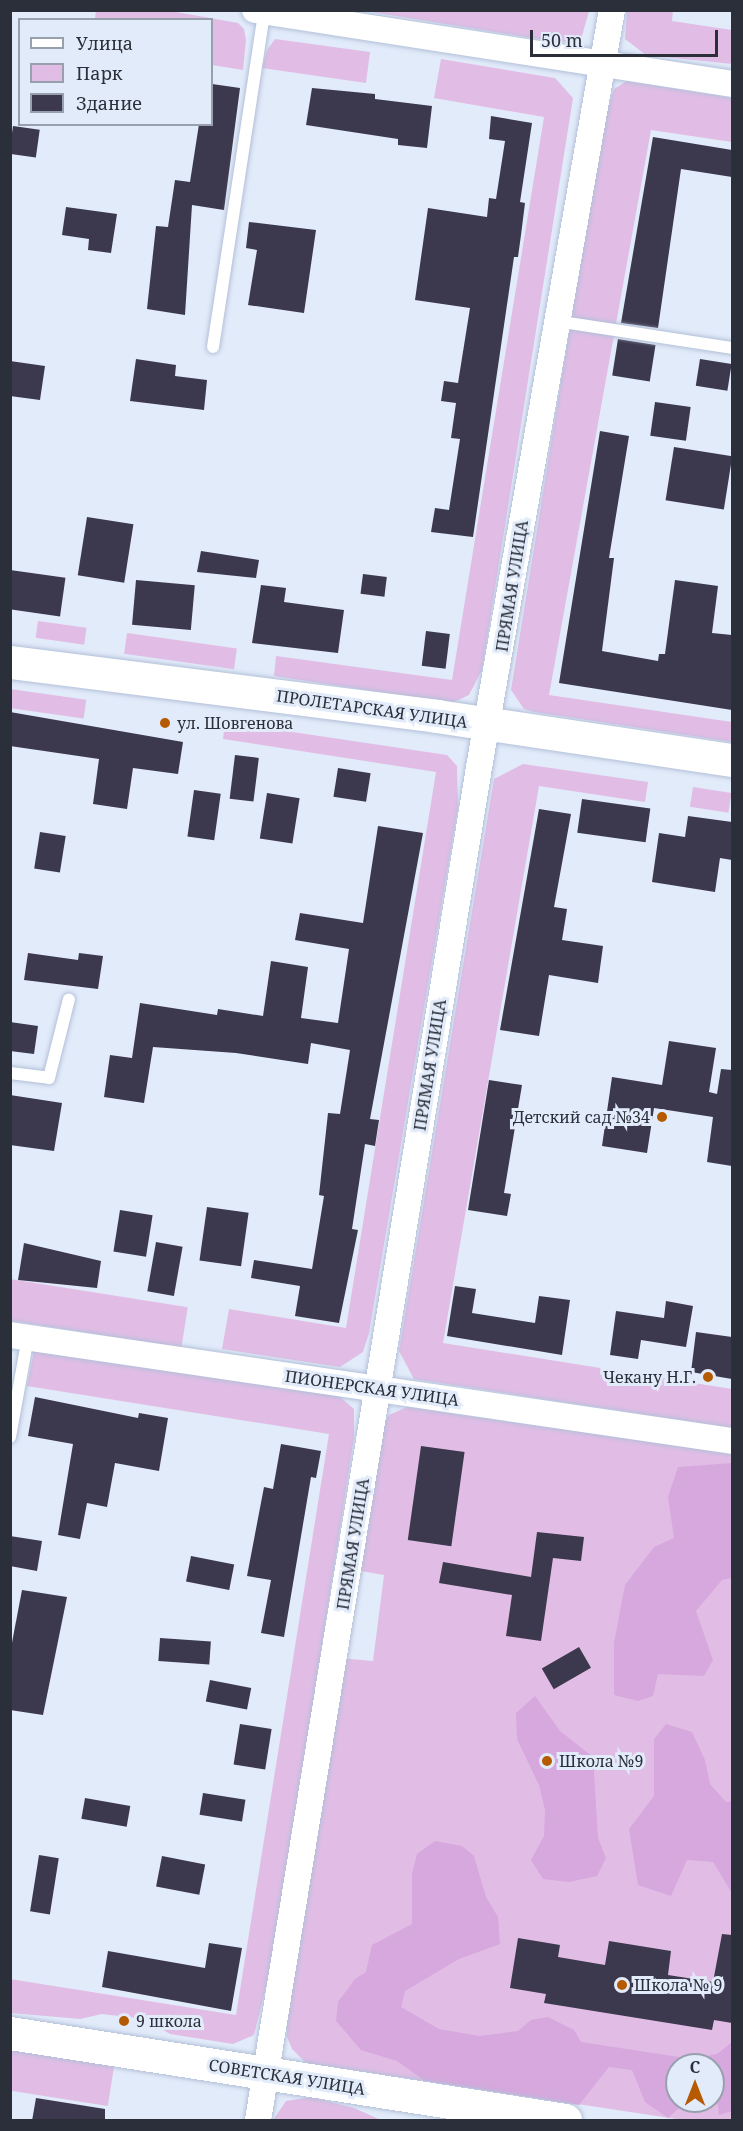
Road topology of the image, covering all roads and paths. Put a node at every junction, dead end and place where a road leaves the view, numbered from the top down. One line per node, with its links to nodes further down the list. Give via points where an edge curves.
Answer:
1 (612, 10): 3 (street, ПРЯМАЯ УЛИЦА)
2 (259, 11): 3 (street); 6 (lane)
3 (601, 64): 4 (street); 5 (street, ПРЯМАЯ УЛИЦА)
4 (732, 84)
5 (556, 321): 7 (lane); 9 (street, ПРЯМАЯ УЛИЦА)
6 (213, 347)
7 (732, 348)
8 (10, 662): 9 (street, ПРОЛЕТАРСКАЯ УЛИЦА)
9 (487, 724): 10 (street, ПРОЛЕТАРСКАЯ УЛИЦА); 14 (street, ПРЯМАЯ УЛИЦА)
10 (732, 760)
11 (69, 999): 12 (lane, via 49,1078)
12 (10, 1073)
13 (19, 1336): 14 (street, ПИОНЕРСКАЯ УЛИЦА); 15 (lane)
14 (378, 1389): 16 (street, ПИОНЕРСКАЯ УЛИЦА); 18 (street, ПРЯМАЯ УЛИЦА)
15 (10, 1437)
16 (732, 1441)
17 (10, 2033): 18 (street, СОВЕТСКАЯ УЛИЦА)
18 (266, 2074): 19 (street, ПРЯМАЯ УЛИЦА); 20 (street, СОВЕТСКАЯ УЛИЦА)
19 (258, 2121)
20 (565, 2121)

